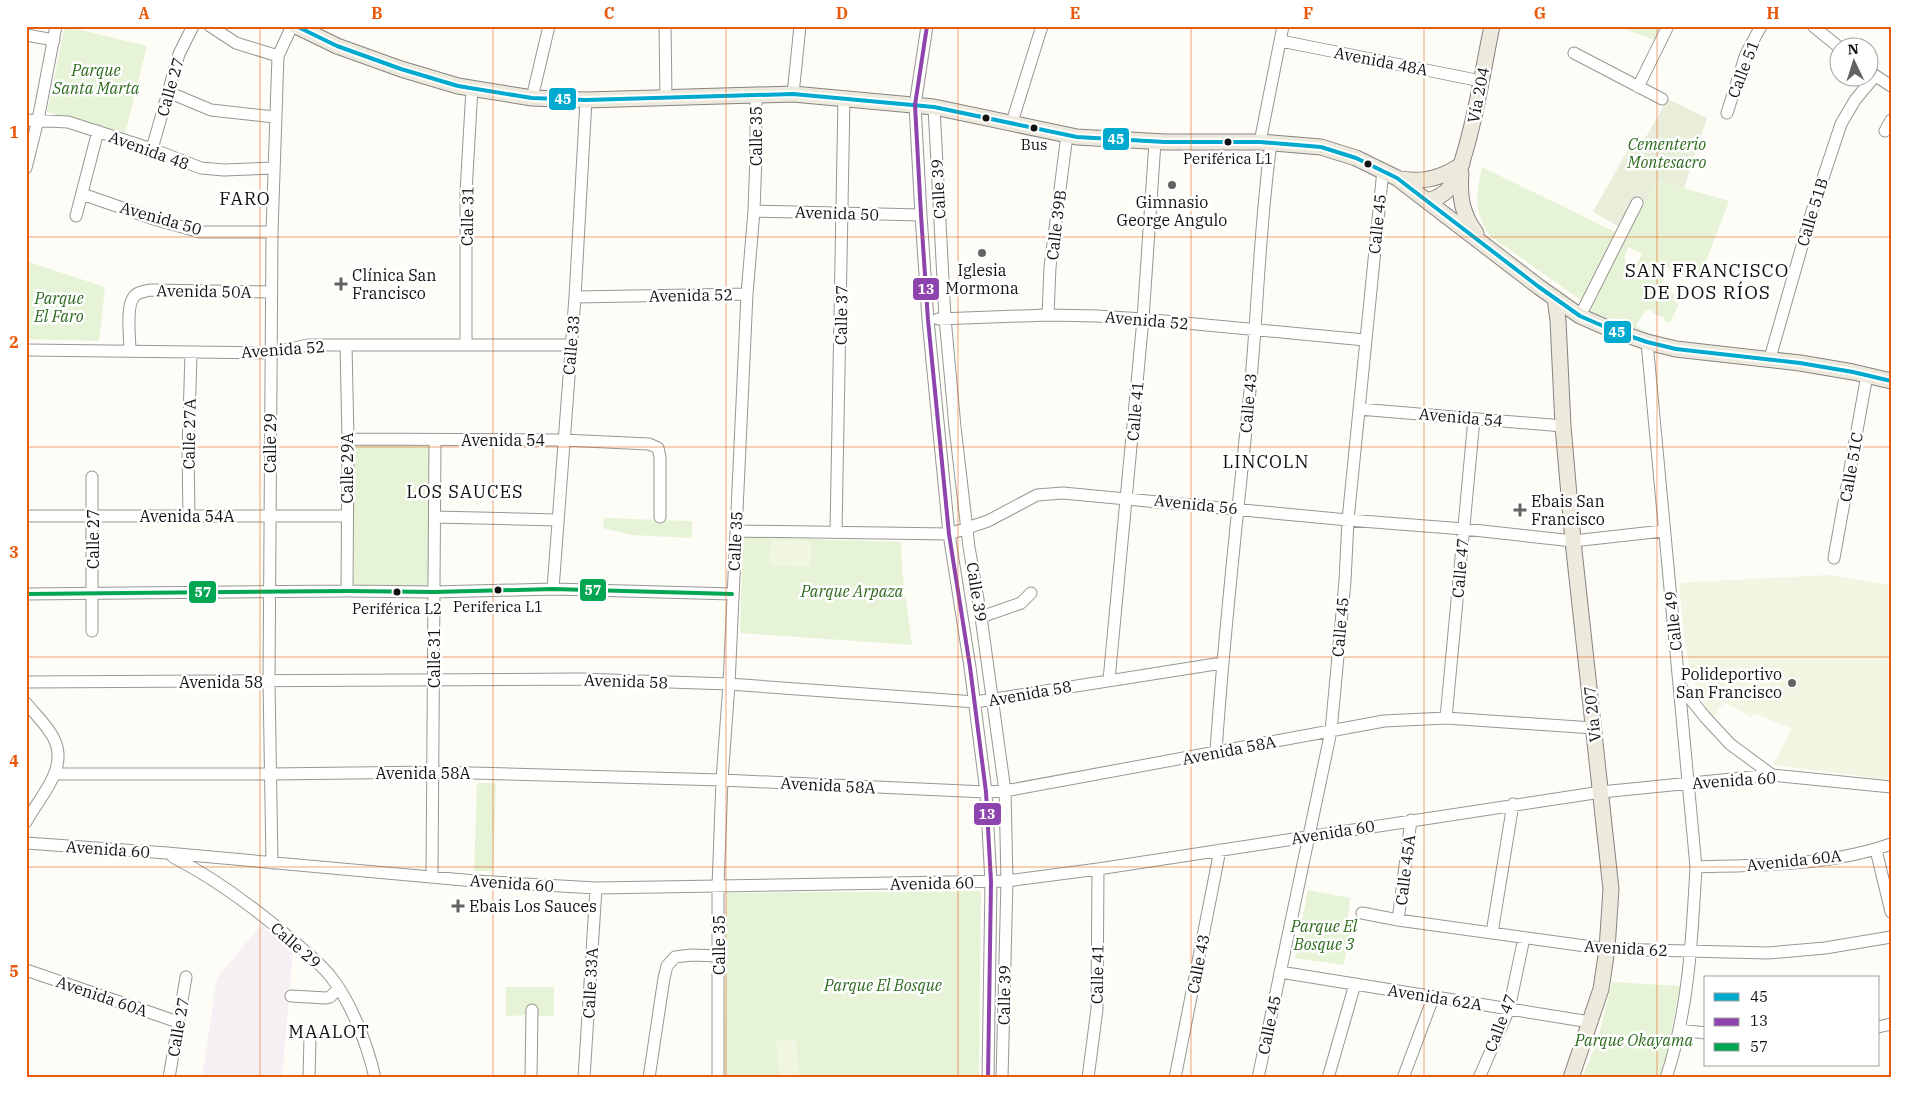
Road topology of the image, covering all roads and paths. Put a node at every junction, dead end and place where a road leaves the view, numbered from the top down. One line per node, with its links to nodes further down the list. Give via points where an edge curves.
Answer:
1 (56, 26): 17 (street)
2 (193, 26): 28 (street, Calle 27, via 179,54)
3 (210, 26): 21 (street, via 236,43)
4 (292, 26): 21 (street, Calle 29)
5 (296, 26): 26 (main road, via 337,46 402,69)
6 (549, 26): 32 (street)
7 (665, 26): 31 (street)
8 (800, 26): 30 (street)
9 (927, 26): 36 (street, Calle 39)
10 (1042, 26): 43 (street)
11 (1283, 26): 19 (street, Calle 43)
12 (1492, 26): 23 (main road, Vía 204)
13 (1668, 26): 24 (street)
14 (1761, 26): 38 (street, Calle 51, via 1746,54)
15 (1813, 26): 18 (street)
16 (26, 35): 17 (street)
17 (54, 40): 41 (street)
18 (1830, 40)
19 (1281, 41): 23 (street, Avenida 48A); 48 (street, Calle 43)
20 (1574, 54): 24 (street)
21 (278, 56): 39 (street, Calle 29)
22 (1880, 79): 25 (street)
23 (1481, 81): 50 (main road, Vía 204)
24 (1638, 86): 34 (street)
25 (1891, 86)
26 (472, 88): 32 (main road); 77 (street, Calle 31, via 466,192)
27 (1863, 88): 85 (street, Calle 51B, via 1841,124)
28 (168, 92): 39 (street, via 211,110); 49 (street, Calle 27)
29 (756, 94): 30 (main road); 31 (main road); 58 (street, Calle 35)
30 (793, 94): 33 (main road)
31 (666, 97): 35 (main road)
32 (532, 98): 35 (main road)
33 (844, 98): 36 (main road); 59 (street, Calle 37)
34 (1662, 99)
35 (586, 100): 67 (street, Calle 33)
36 (915, 105): 37 (main road); 60 (street, Calle 39)
37 (934, 107): 43 (main road); 71 (street, Calle 39)
38 (1727, 113)
39 (275, 116): 52 (street, Calle 29)
40 (26, 120): 41 (street, Avenida 48)
41 (38, 120): 44 (street, Avenida 48, via 68,122); 51 (street)
42 (1891, 120): 45 (street)
43 (1012, 122): 46 (main road)
44 (98, 131): 49 (street, Avenida 48); 55 (street)
45 (1885, 131)
46 (1067, 135): 47 (main road); 69 (street, Calle 39B, via 1050,267)
47 (1155, 142): 48 (main road); 72 (street, Calle 41)
48 (1266, 143): 53 (main road, via 1321,147); 74 (street, Calle 43)
49 (152, 149): 52 (street, Avenida 48, via 201,168)
50 (1462, 164): 54 (main road, via 1426,180); 56 (main road, Vía 204, via 1445,194); 63 (main road, via 1462,208 1469,224)
51 (26, 168)
52 (274, 168): 62 (street, Calle 29)
53 (1383, 170): 54 (main road); 75 (street, Calle 45)
54 (1397, 178): 56 (main road)
55 (82, 194): 61 (street); 62 (street, Avenida 50, via 154,220 200,232)
56 (1427, 200): 63 (main road)
57 (1637, 203): 70 (street)
58 (754, 211): 59 (street, Avenida 50); 66 (street, Calle 35)
59 (843, 214): 60 (street, Avenida 50); 110 (street, Calle 37)
60 (921, 215): 73 (street, Calle 39)
61 (76, 216)
62 (272, 232): 65 (street, Calle 29)
63 (1488, 249): 64 (main road)
64 (1539, 287): 68 (main road); 78 (main road, Vía 207)
65 (270, 292): 82 (street, Avenida 50A, via 151,290 138,293 130,307); 84 (street, Calle 29)
66 (747, 294): 67 (street, Avenida 52); 108 (street, Calle 35)
67 (575, 296): 80 (street, Calle 33)
68 (1555, 298): 70 (main road); 78 (main road, Vía 207)
69 (1048, 315): 71 (street, Avenida 52); 72 (street, Avenida 52)
70 (1580, 316): 76 (main road)
71 (945, 318): 73 (street, Avenida 52); 106 (street, Calle 39)
72 (1143, 319): 74 (street, Avenida 52); 95 (street, Calle 41)
73 (928, 320): 111 (street, Calle 39)
74 (1255, 330): 75 (street, Avenida 52); 96 (street, Calle 43)
75 (1365, 340): 88 (street, Calle 45)
76 (1647, 342): 85 (main road, via 1676,349); 109 (street, Calle 49)
77 (466, 344): 79 (street, Avenida 52); 80 (street, Avenida 52)
78 (1558, 345): 90 (main road, Vía 207)
79 (346, 346): 84 (street, Avenida 52, via 308,345); 91 (street, Calle 29A)
80 (570, 346): 93 (street, Calle 33)
81 (26, 350): 82 (street, Avenida 52)
82 (130, 351): 83 (street, Avenida 52)
83 (191, 353): 84 (street, Avenida 52); 97 (street, Calle 27A)
84 (270, 353): 101 (street, Calle 29)
85 (1770, 358): 86 (main road)
86 (1867, 375): 87 (main road); 113 (street, Calle 51C)
87 (1891, 381)
88 (1359, 408): 89 (street, Avenida 54); 105 (street, Calle 45)
89 (1474, 419): 90 (street, Avenida 54); 107 (street, Calle 47)
90 (1563, 426): 112 (main road, Vía 207)
91 (348, 438): 92 (street, Avenida 54); 100 (street, Calle 29A)
92 (435, 440): 93 (street, Avenida 54); 102 (street, Calle 31)
93 (563, 440): 103 (street, Avenida 54, via 649,444 658,448); 104 (street, Calle 33)
94 (92, 477): 99 (street, Calle 27)
95 (1127, 498): 96 (street, Avenida 56); 106 (street, Avenida 56, via 1043,494); 126 (street, Calle 41)
96 (1239, 508): 105 (street, Avenida 56); 124 (street, Calle 43)
97 (188, 515): 99 (street, Avenida 54A); 101 (street, Avenida 54A)
98 (26, 516): 99 (street, Avenida 54A)
99 (93, 516): 120 (street, Calle 27)
100 (347, 516): 101 (street, Avenida 54A); 115 (street, Calle 29A)
101 (270, 517): 116 (street, Calle 29)
102 (435, 517): 104 (street); 117 (street, Calle 31)
103 (660, 518)
104 (557, 520): 114 (street, Calle 33)
105 (1348, 520): 107 (street, Avenida 56); 136 (street, Calle 45)
106 (967, 529): 111 (street, Avenida 56); 122 (street, Calle 39)
107 (1464, 529): 112 (street, Avenida 56); 134 (street, Calle 47)
108 (736, 531): 110 (street, Avenida 56); 121 (street, Calle 35)
109 (1663, 531): 112 (street, Avenida 56); 130 (street, Calle 49)
110 (836, 532): 111 (street, Avenida 56)
111 (949, 534): 132 (street, Calle 39)
112 (1573, 541): 135 (main road, Vía 207)
113 (1834, 558)
114 (553, 589): 117 (street); 121 (street)
115 (347, 591): 116 (street); 117 (street)
116 (271, 592): 120 (street); 128 (street, Calle 29)
117 (434, 592): 125 (street, Calle 31)
118 (1030, 593): 122 (street, via 1022,603)
119 (26, 594): 120 (street)
120 (93, 594): 123 (street, Calle 27)
121 (732, 594): 129 (street, Calle 35)
122 (981, 617): 131 (street, Calle 39)
123 (92, 631)
124 (1222, 662): 126 (street, Avenida 58); 137 (street, Calle 43)
125 (434, 680): 128 (street, Avenida 58); 129 (street, Avenida 58, via 580,679); 138 (street, Calle 31)
126 (1109, 680): 131 (street, Avenida 58)
127 (26, 682): 128 (street, Avenida 58)
128 (270, 682): 140 (street, Calle 29)
129 (729, 684): 132 (street, Avenida 58); 142 (street, Calle 35)
130 (1680, 686): 141 (street, via 1730,744); 143 (street, Calle 49)
131 (993, 700): 132 (street, Avenida 58); 145 (street, Calle 39)
132 (975, 702): 146 (street, Calle 39)
133 (26, 703): 139 (street, via 54,739)
134 (1446, 718): 135 (street, Avenida 58A); 136 (street, Avenida 58A, via 1384,721)
135 (1593, 728): 147 (main road, Vía 207)
136 (1331, 730): 137 (street, Avenida 58A); 153 (street, Calle 45)
137 (1216, 752): 145 (street, Avenida 58A)
138 (434, 772): 140 (street, Avenida 58A); 142 (street, Avenida 58A); 162 (street, Calle 31)
139 (56, 774): 140 (street, Avenida 58A); 148 (street)
140 (270, 774): 159 (street, Calle 29)
141 (1772, 775): 143 (street, Avenida 60); 144 (street, Avenida 60)
142 (722, 780): 146 (street, Avenida 58A); 165 (street, Calle 35)
143 (1688, 783): 147 (street, Avenida 60); 160 (street, Calle 49)
144 (1891, 787)
145 (1005, 791): 146 (street, Avenida 58A); 163 (street, Calle 39)
146 (986, 792): 164 (street, Calle 39)
147 (1601, 792): 149 (street, Avenida 60); 173 (main road, Vía 207, via 1611,889)
148 (41, 798): 150 (street); 152 (street)
149 (1514, 804): 151 (street, Avenida 60); 170 (street)
150 (26, 813)
151 (1411, 820): 153 (street, Avenida 60); 169 (street, Calle 45A)
152 (26, 822)
153 (1308, 836): 156 (street, Avenida 60); 177 (street, Calle 45)
154 (26, 844): 158 (street, Avenida 60)
155 (1891, 844): 157 (street, Avenida 60A)
156 (1220, 850): 161 (street, Avenida 60); 200 (street, Calle 43)
157 (1876, 850): 160 (street, Avenida 60A, via 1816,861); 167 (street)
158 (167, 853): 159 (street, Avenida 60); 180 (street, Calle 29, via 252,907 312,957)
159 (272, 863): 162 (street, Avenida 60)
160 (1696, 867): 174 (street, Calle 49)
161 (1098, 870): 163 (street, Avenida 60); 199 (street, Calle 41, via 1097,1009)
162 (432, 876): 166 (street, Avenida 60)
163 (1006, 881): 164 (street, Avenida 60); 198 (street, Calle 39)
164 (991, 882): 165 (street, Avenida 60); 197 (street, Calle 39)
165 (718, 886): 166 (street, Avenida 60); 175 (street, Calle 35)
166 (596, 888): 194 (street, Calle 33A)
167 (1891, 912)
168 (1362, 914): 169 (street, Avenida 62)
169 (1398, 920): 170 (street, Avenida 62)
170 (1492, 933): 172 (street, Avenida 62)
171 (1891, 937): 174 (street, Avenida 62, via 1768,953)
172 (1524, 938): 173 (street, Avenida 62); 183 (street, Calle 47)
173 (1607, 949): 174 (street, Avenida 62); 186 (main road, Vía 207, via 1601,989)
174 (1692, 951): 187 (street, Calle 49)
175 (719, 956): 195 (street, via 675,957 668,966); 196 (street, Calle 35)
176 (26, 970): 185 (street, Avenida 60A)
177 (1280, 972): 179 (street, Avenida 62A); 201 (street, Calle 45)
178 (186, 976): 185 (street, Calle 27)
179 (1355, 984): 182 (street, Avenida 62A); 202 (street)
180 (339, 988): 181 (street, via 326,998); 192 (street, Calle 29, via 354,1016)
181 (291, 996)
182 (1433, 998): 183 (street, Avenida 62A); 203 (street)
183 (1509, 1009): 186 (street, Avenida 62A); 204 (street, Calle 47)
184 (532, 1010): 193 (street)
185 (178, 1022): 190 (street, Calle 27)
186 (1590, 1022): 205 (main road, Vía 207)
187 (1680, 1030): 188 (street); 206 (street, Calle 49)
188 (1704, 1033)
189 (310, 1037): 191 (street)
190 (169, 1078)
191 (309, 1078)
192 (375, 1078)
193 (530, 1078)
194 (584, 1078)
195 (649, 1078)
196 (718, 1078)
197 (988, 1078)
198 (1002, 1078)
199 (1088, 1078)
200 (1175, 1078)
201 (1258, 1078)
202 (1328, 1078)
203 (1403, 1078)
204 (1479, 1078)
205 (1571, 1078)
206 (1666, 1078)

